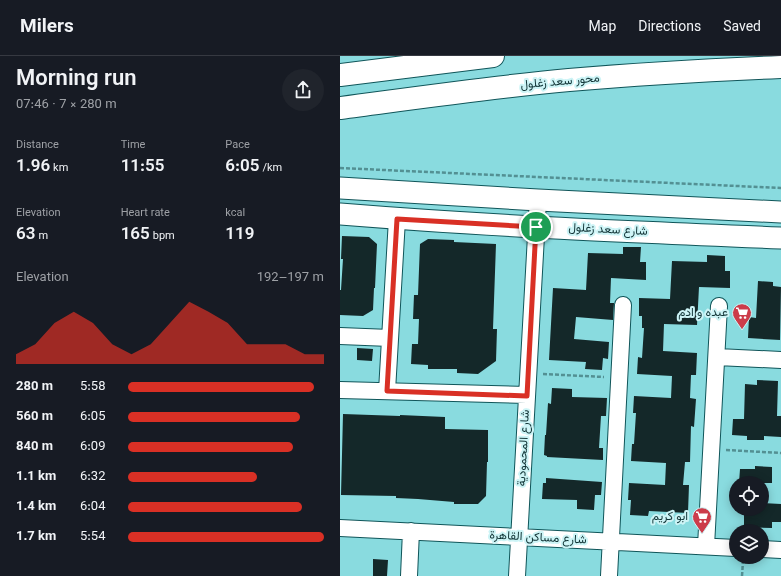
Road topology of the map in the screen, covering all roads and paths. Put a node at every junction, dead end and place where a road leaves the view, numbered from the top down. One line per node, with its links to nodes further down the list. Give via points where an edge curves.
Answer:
1 (493, 56): 3 (main road)
2 (781, 67): 4 (main road, محور سعد زغلول, via 570,80)
3 (340, 75)
4 (340, 108)
5 (340, 168): 7 (path)
6 (340, 188): 8 (street)
7 (781, 188)
8 (538, 200): 9 (street); 12 (street, شارع المحمودية)
9 (781, 212)
10 (340, 214): 11 (street, شارع سعد زغلول)
11 (397, 219): 12 (street, شارع سعد زغلول); 17 (street)
12 (536, 227): 13 (street, شارع سعد زغلول); 20 (street, شارع المحمودية)
13 (781, 238)
14 (623, 305): 21 (street)
15 (719, 306): 18 (street)
16 (340, 336): 17 (street)
17 (390, 338): 23 (street)
18 (717, 357): 19 (street); 25 (street)
19 (781, 360)
20 (528, 374): 21 (path); 24 (street, شارع المحمودية)
21 (619, 378): 30 (street)
22 (340, 390): 23 (street)
23 (387, 391): 24 (street)
24 (527, 396): 29 (street, شارع المحمودية)
25 (711, 449): 26 (path); 31 (street)
26 (781, 453)
27 (340, 528): 28 (street, شارع مساكن القاهرة)
28 (411, 531): 29 (street, شارع مساكن القاهرة); 36 (street)
29 (519, 537): 30 (street, شارع مساكن القاهرة); 37 (street, شارع المحمودية)
30 (611, 541): 31 (street, شارع مساكن القاهرة); 38 (street)
31 (706, 546): 32 (street, شارع مساكن القاهرة)
32 (729, 548)
33 (769, 549): 34 (street)
34 (781, 550)
35 (743, 564): 39 (path)
36 (410, 576)
37 (516, 576)
38 (609, 576)
39 (742, 576)

